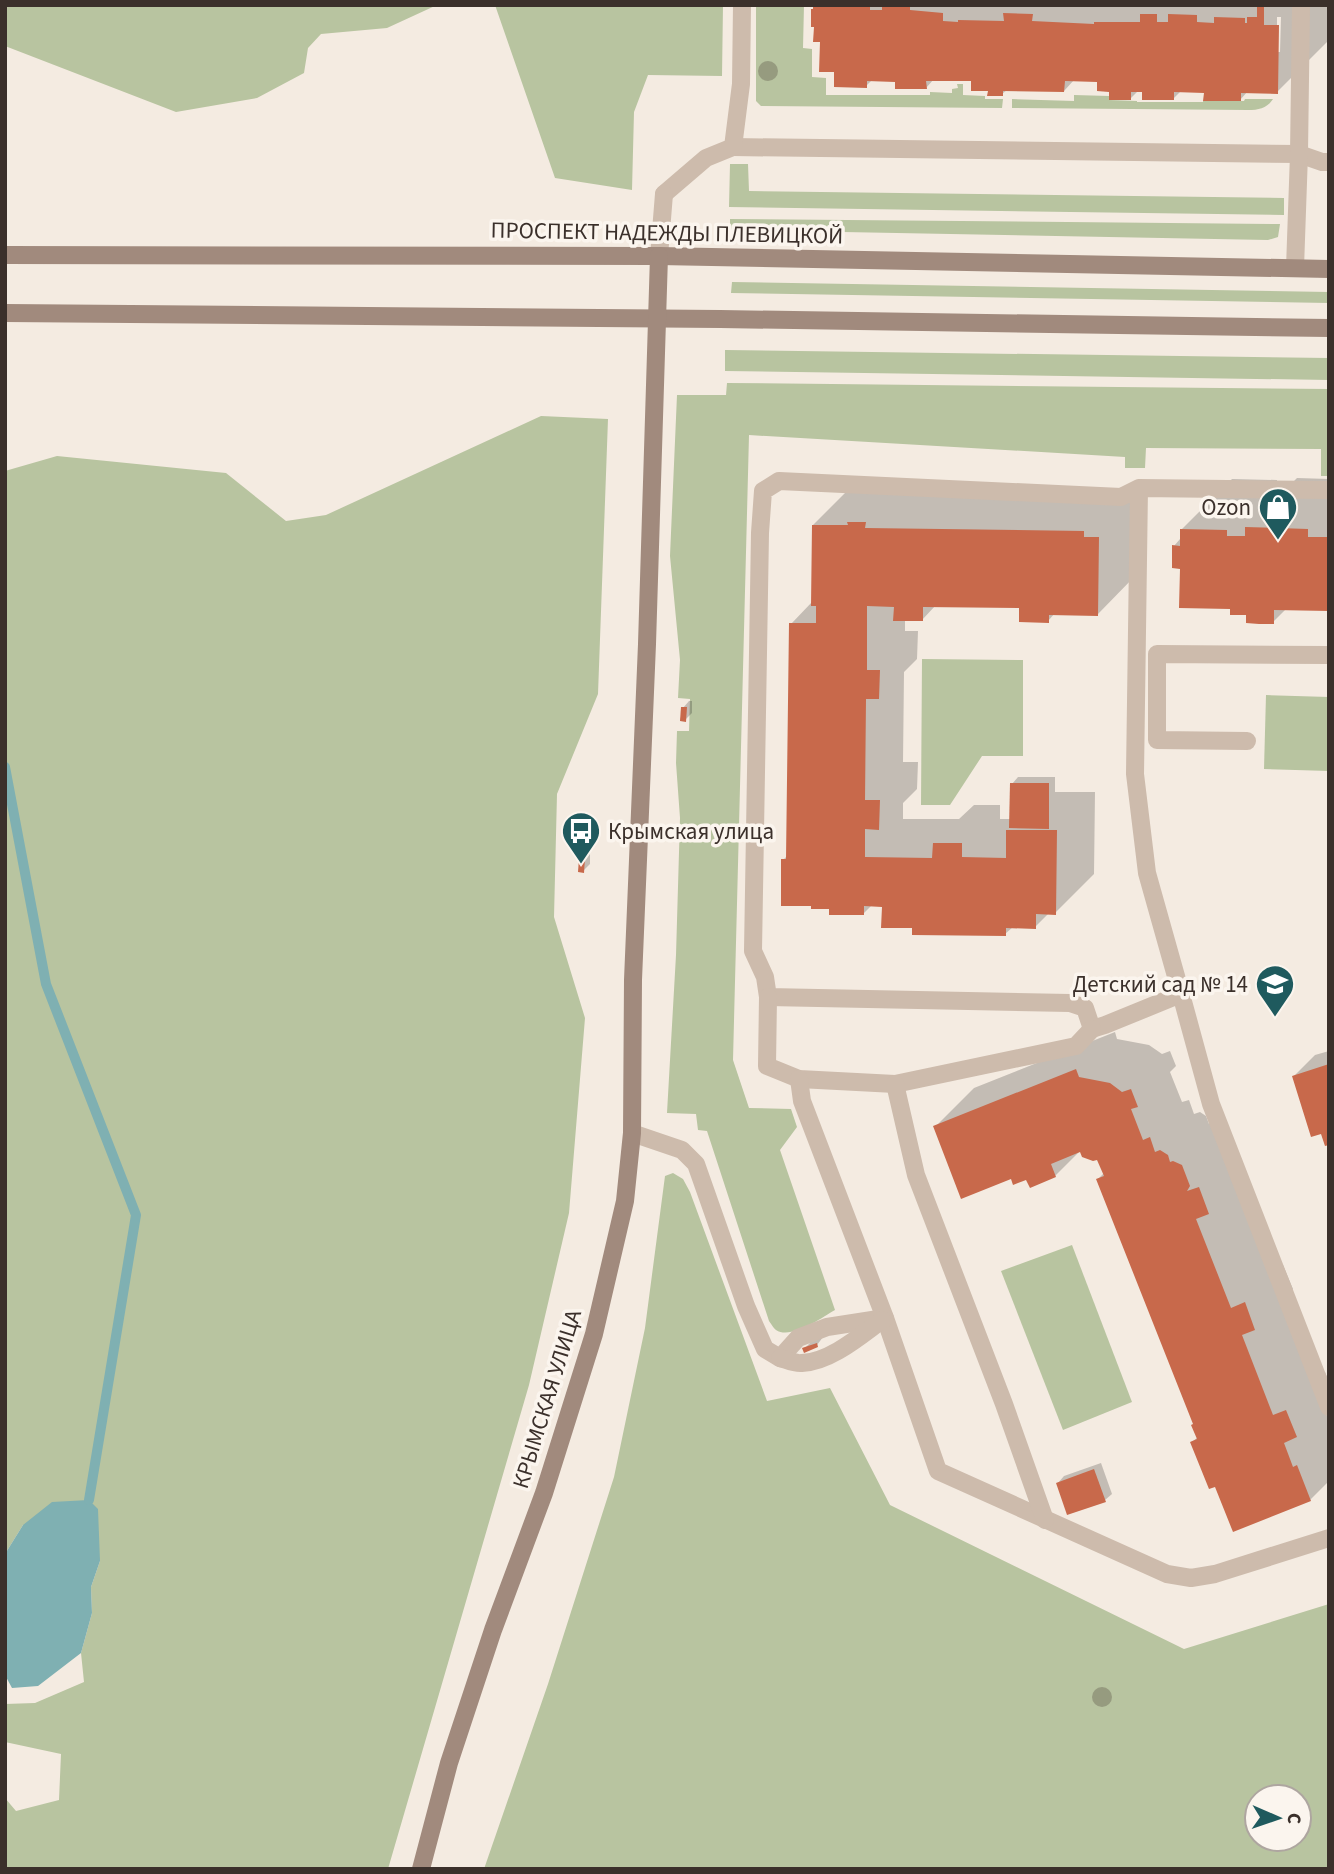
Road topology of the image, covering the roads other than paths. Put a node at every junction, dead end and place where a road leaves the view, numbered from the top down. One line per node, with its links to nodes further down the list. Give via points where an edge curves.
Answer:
1 (742, 5): 3 (street, via 741,84)
2 (1301, 5): 4 (street)
3 (733, 147): 4 (street); 7 (street, via 706,158 664,194)
4 (1299, 154): 5 (street); 8 (street)
5 (1329, 162)
6 (5, 256): 7 (main road, ПРОСПЕКТ НАДЕЖДЫ ПЛЕВИЦКОЙ)
7 (659, 256): 8 (main road, ПРОСПЕКТ НАДЕЖДЫ ПЛЕВИЦКОЙ); 11 (main road, КРЫМСКАЯ УЛИЦА)
8 (1295, 268): 9 (main road, ПРОСПЕКТ НАДЕЖДЫ ПЛЕВИЦКОЙ)
9 (1329, 269)
10 (5, 313): 11 (main road)
11 (658, 319): 12 (main road); 22 (main road, КРЫМСКАЯ УЛИЦА)
12 (1329, 328)
13 (1139, 488): 14 (street); 17 (street, via 1135,774 1147,873); 18 (street, via 1121,498 779,481 763,491 753,951)
14 (1329, 490)
15 (1329, 655): 16 (street, via 1157,654 1157,740)
16 (1247, 741)
17 (1181, 994): 19 (street); 25 (street, via 1211,1104)
18 (768, 997): 19 (street, via 1070,1003 1084,1008); 20 (street, via 767,1066)
19 (1092, 1029): 21 (street, via 1076,1046)
20 (799, 1079): 21 (street); 23 (street, via 802,1101)
21 (895, 1084): 26 (street, via 916,1175)
22 (632, 1133): 24 (street, via 682,1150 696,1164 746,1306 765,1349); 28 (main road, КРЫМСКАЯ УЛИЦА, via 625,1201 594,1334 544,1493 449,1763)
23 (885, 1318): 24 (street, via 827,1327 798,1338); 24 (street, via 838,1351 817,1359 801,1363); 26 (street, via 938,1471)
24 (780, 1358)
25 (1329, 1408)
26 (1045, 1520): 27 (street, via 1167,1574 1191,1578)
27 (1329, 1538)
28 (421, 1869)

